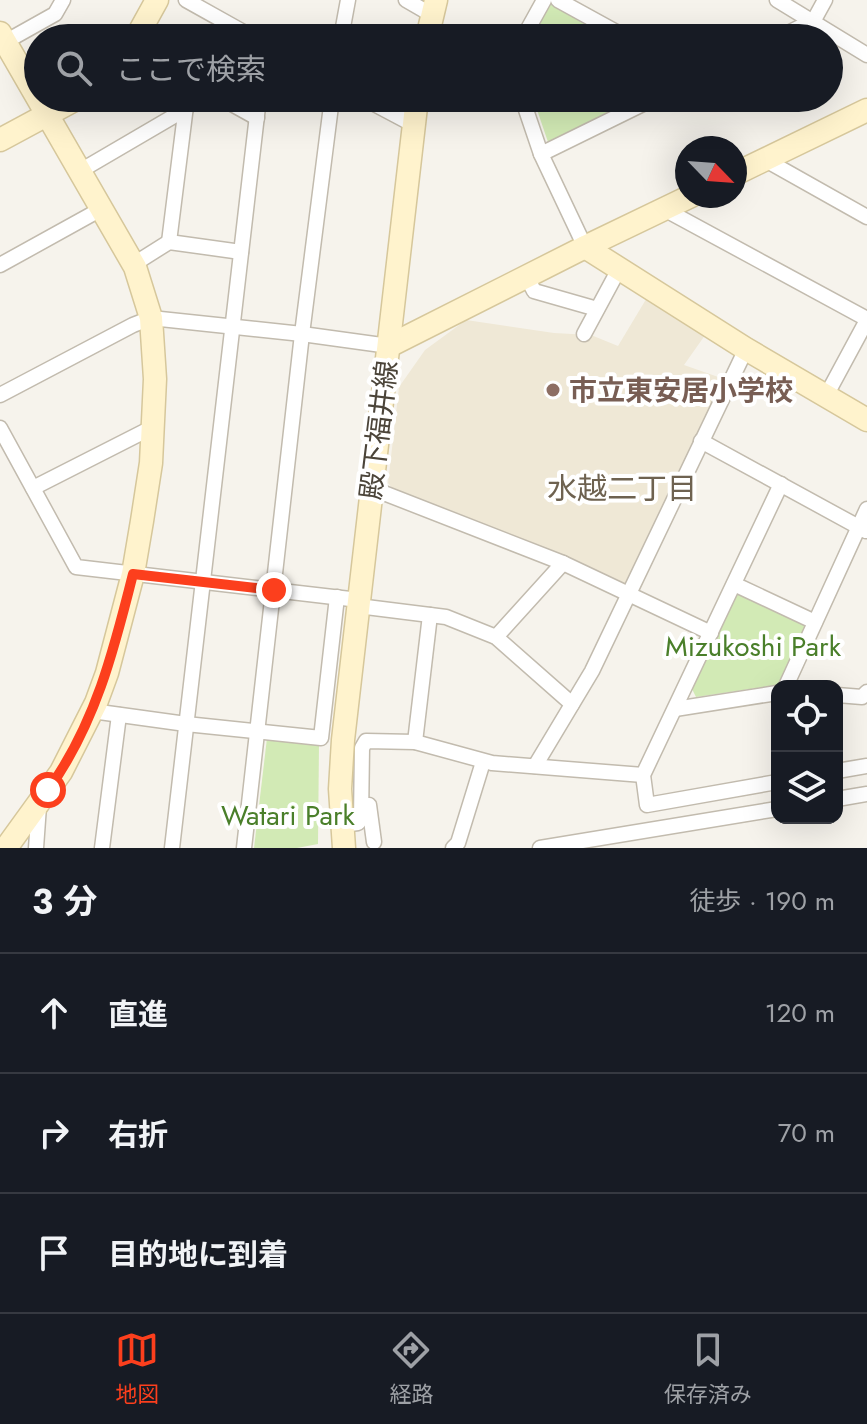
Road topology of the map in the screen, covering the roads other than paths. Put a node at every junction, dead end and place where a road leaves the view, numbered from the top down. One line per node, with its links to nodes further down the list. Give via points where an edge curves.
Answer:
1 (63, 0): 12 (street, via 55,14)
2 (157, 0): 13 (street)
3 (186, 0): 14 (street)
4 (348, 0): 15 (street)
5 (406, 0): 10 (street)
6 (544, 0): 16 (street)
7 (558, 0): 17 (street)
8 (777, 0): 11 (street)
9 (825, 0): 11 (street)
10 (434, 7)
11 (814, 20): 18 (street); 19 (street)
12 (33, 24)
13 (144, 24)
14 (229, 24)
15 (344, 24)
16 (531, 24)
17 (602, 24)
18 (806, 24)
19 (820, 24)
20 (24, 28): 21 (street)
21 (3, 38): 24 (street)
22 (843, 39): 23 (street)
23 (867, 55)
24 (24, 75)
25 (867, 110): 42 (street)
26 (45, 112): 37 (street)
27 (52, 112): 37 (street)
28 (172, 112): 44 (street)
29 (185, 112): 49 (street)
30 (246, 112): 38 (street)
31 (258, 112): 38 (street)
32 (330, 112): 60 (street)
33 (389, 112): 39 (street)
34 (415, 112): 39 (street)
35 (527, 112): 41 (street)
36 (626, 112): 41 (street)
37 (47, 115): 40 (street); 44 (street)
38 (257, 118): 51 (street)
39 (414, 125): 62 (street)
40 (0, 140)
41 (541, 154): 50 (street)
42 (764, 159): 43 (street); 48 (street)
43 (747, 168)
44 (80, 171): 46 (street)
45 (675, 204): 47 (street, 殿下福井線)
46 (103, 208): 52 (street); 53 (street)
47 (664, 209): 50 (street, 殿下福井線); 58 (street)
48 (867, 217)
49 (169, 242): 51 (street); 52 (street)
50 (585, 247): 54 (street); 55 (street, 殿下福井線)
51 (241, 252): 59 (street)
52 (134, 264): 57 (street)
53 (0, 265)
54 (619, 269): 56 (street); 63 (street)
55 (527, 277): 56 (street, via 534,291); 62 (street, 殿下福井線)
56 (597, 309): 61 (street)
57 (151, 318): 59 (street); 64 (street); 67 (street)
58 (867, 320): 65 (street)
59 (231, 326): 60 (street); 77 (street)
60 (302, 334): 62 (street); 79 (street)
61 (584, 334)
62 (389, 346): 72 (street, 殿下福井線)
63 (746, 349): 65 (street); 69 (street)
64 (0, 395)
65 (826, 396): 66 (street)
66 (867, 420)
67 (153, 427): 71 (street); 76 (street)
68 (0, 428): 71 (street)
69 (701, 441): 70 (street); 80 (street)
70 (781, 484): 74 (street); 78 (street)
71 (33, 488): 76 (street, via 76,567)
72 (371, 488): 75 (street); 81 (street, 殿下福井線)
73 (867, 509): 74 (street)
74 (863, 529): 83 (street)
75 (563, 563): 80 (street); 85 (street)
76 (133, 574): 77 (street); 92 (street)
77 (202, 582): 79 (street); 94 (street)
78 (734, 584): 83 (street); 84 (street)
79 (274, 590): 81 (street); 95 (street)
80 (629, 593): 84 (street); 90 (street)
81 (351, 601): 82 (street); 95 (street, via 321,738); 108 (street, 殿下福井線)
82 (430, 615): 85 (street); 97 (street)
83 (815, 622): 86 (street)
84 (711, 633): 91 (street)
85 (496, 637): 90 (street)
86 (789, 680)
87 (867, 692): 89 (street, via 862,697)
88 (771, 694): 91 (street)
89 (843, 695)
90 (572, 704): 99 (street)
91 (675, 709): 102 (street)
92 (92, 711): 93 (street); 106 (street)
93 (119, 715): 94 (street); 112 (street)
94 (186, 724): 95 (street); 113 (street)
95 (257, 731): 114 (street)
96 (372, 740): 97 (street); 108 (street, via 362,748 361,819); 109 (street, via 369,807)
97 (415, 742): 98 (street)
98 (483, 762): 99 (street); 116 (street)
99 (535, 766): 102 (street)
100 (867, 766): 101 (street)
101 (843, 770)
102 (643, 775): 103 (street, via 647,805)
103 (771, 783)
104 (867, 794): 105 (street)
105 (843, 798)
106 (40, 801): 110 (street); 111 (street)
107 (771, 810): 117 (street)
108 (342, 825): 115 (street, 殿下福井線)
109 (374, 842)
110 (6, 848)
111 (36, 848)
112 (102, 848)
113 (172, 848)
114 (244, 848)
115 (344, 848)
116 (453, 848)
117 (540, 848)

